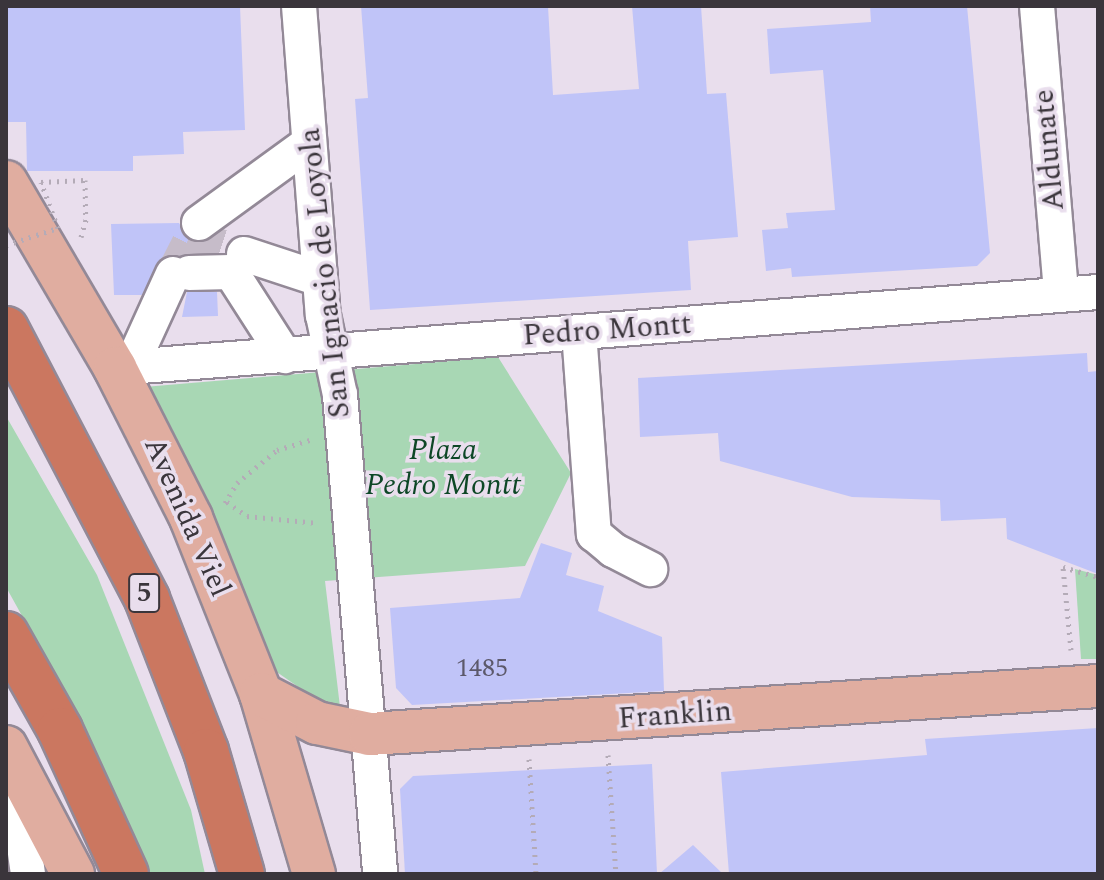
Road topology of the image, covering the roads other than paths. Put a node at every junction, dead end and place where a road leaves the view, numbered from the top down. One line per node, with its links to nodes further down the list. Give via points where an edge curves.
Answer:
1 (299, 6): 3 (street, San Ignacio de Loyola)
2 (1037, 6): 9 (street, Aldunate)
3 (309, 143): 5 (street); 7 (street, San Ignacio de Loyola)
4 (6, 182): 14 (main road, Avenida Viel)
5 (199, 223)
6 (244, 254): 7 (street)
7 (320, 279): 12 (street, San Ignacio de Loyola)
8 (1098, 292): 9 (street, Pedro Montt)
9 (1061, 294): 11 (street, Pedro Montt)
10 (6, 329): 24 (highway, 5, via 147,599 206,751)
11 (579, 332): 12 (street, Pedro Montt); 15 (street, via 594,534)
12 (331, 351): 13 (street, Pedro Montt); 19 (street, San Ignacio de Loyola)
13 (285, 356): 14 (street, Pedro Montt); 14 (street, via 231,272 181,273)
14 (123, 367): 18 (main road, Avenida Viel, via 209,510)
15 (650, 569)
16 (6, 634): 23 (highway, via 60,730)
17 (1086, 687): 19 (main road, Franklin)
18 (261, 694): 19 (main road, Franklin, via 317,723); 25 (main road, Avenida Viel)
19 (370, 734): 26 (street, San Ignacio de Loyola)
20 (8, 751): 21 (street); 22 (main road)
21 (28, 874)
22 (73, 874)
23 (126, 874)
24 (242, 874)
25 (314, 874)
26 (380, 874)

